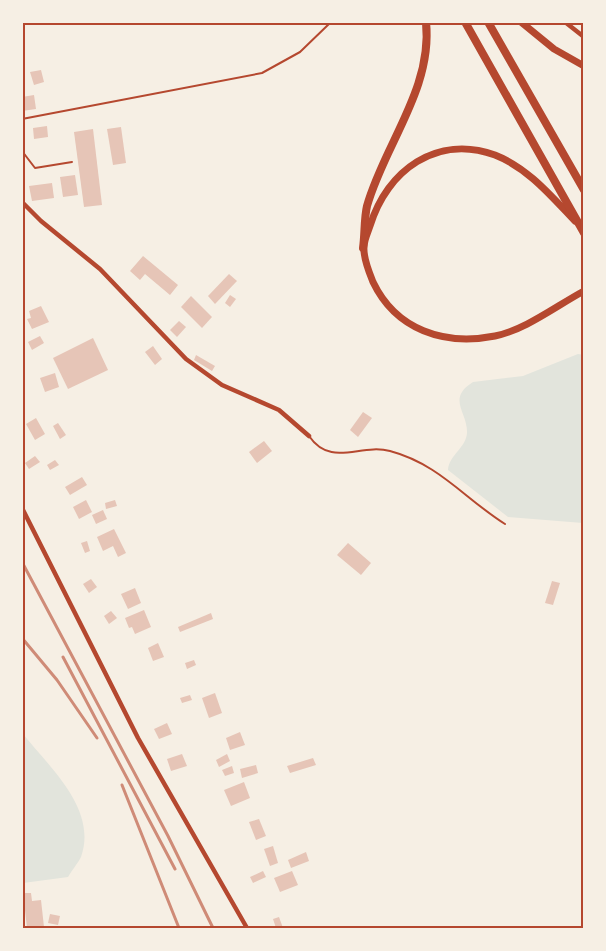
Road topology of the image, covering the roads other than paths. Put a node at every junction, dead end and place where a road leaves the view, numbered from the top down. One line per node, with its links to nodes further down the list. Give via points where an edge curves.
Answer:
1 (331, 22): 9 (lane, via 300,52 262,73)
2 (426, 22): 16 (highway, via 423,63 410,108 367,207)
3 (465, 22): 14 (highway)
4 (488, 22): 12 (highway)
5 (521, 22): 8 (main road, via 554,50)
6 (565, 22): 7 (street)
7 (584, 37)
8 (584, 66)
9 (22, 119)
10 (22, 151): 11 (lane, via 35,168)
11 (72, 162)
12 (584, 190)
13 (22, 202): 20 (street, via 100,269 186,358 222,385 279,410)
14 (579, 225): 15 (highway); 16 (main road, via 535,178 497,156 472,149 440,151 417,160 391,184 375,209)
15 (584, 233)
16 (363, 248): 17 (main road, via 368,271 381,298 411,326 433,336 452,339 498,335)
17 (584, 291)
18 (23, 377): 19 (lane)
19 (22, 406)
20 (309, 436): 22 (lane, via 316,447 328,452 392,451 449,480)
21 (22, 508): 23 (street, via 138,738)
22 (506, 524)
23 (247, 928)

